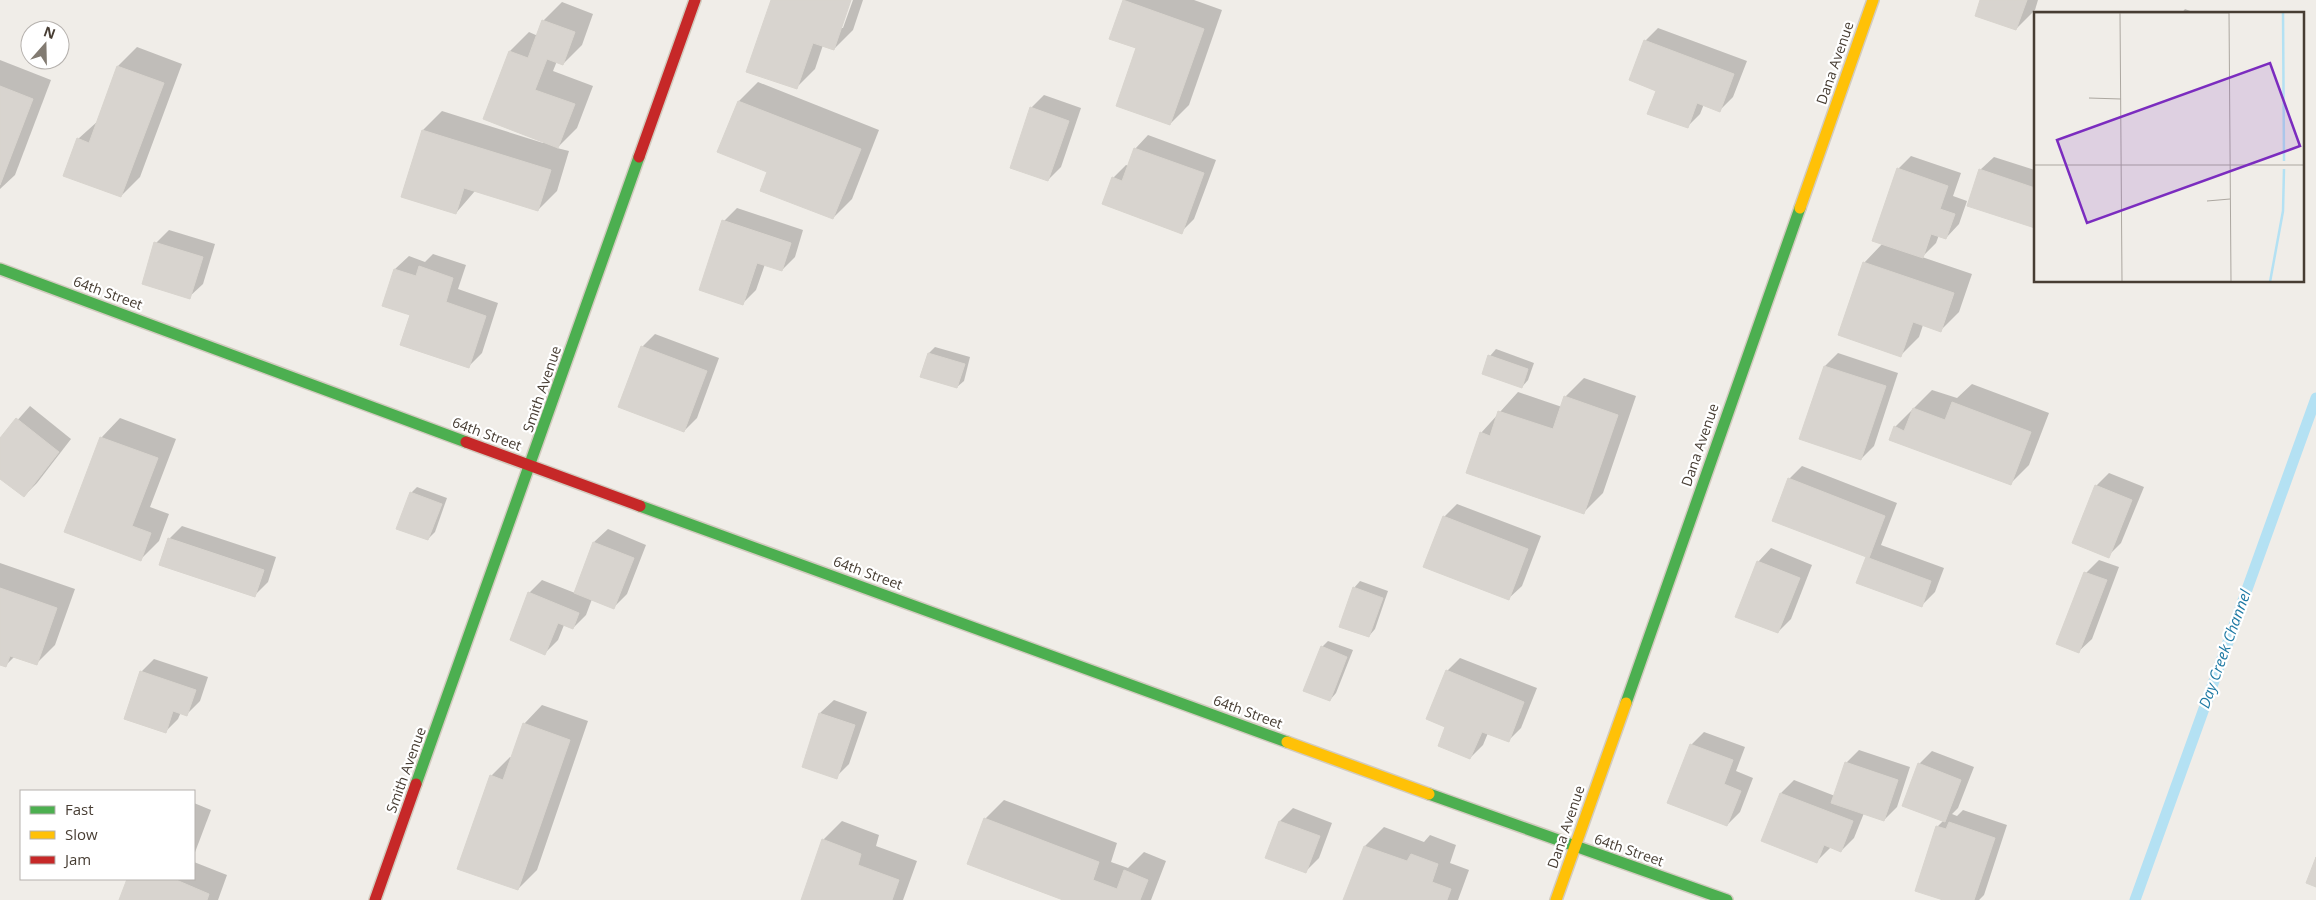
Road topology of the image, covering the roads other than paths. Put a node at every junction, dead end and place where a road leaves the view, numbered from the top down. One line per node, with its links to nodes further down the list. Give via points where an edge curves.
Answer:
1 (695, 0): 4 (street, Smith Avenue)
2 (1873, 0): 5 (street, Dana Avenue)
3 (0, 269): 4 (street, 64th Street)
4 (531, 466): 5 (street, 64th Street); 6 (street, Smith Avenue)
5 (1574, 848): 7 (street, Dana Avenue); 8 (street, 64th Street)
6 (375, 900)
7 (1556, 900)
8 (1727, 900)

